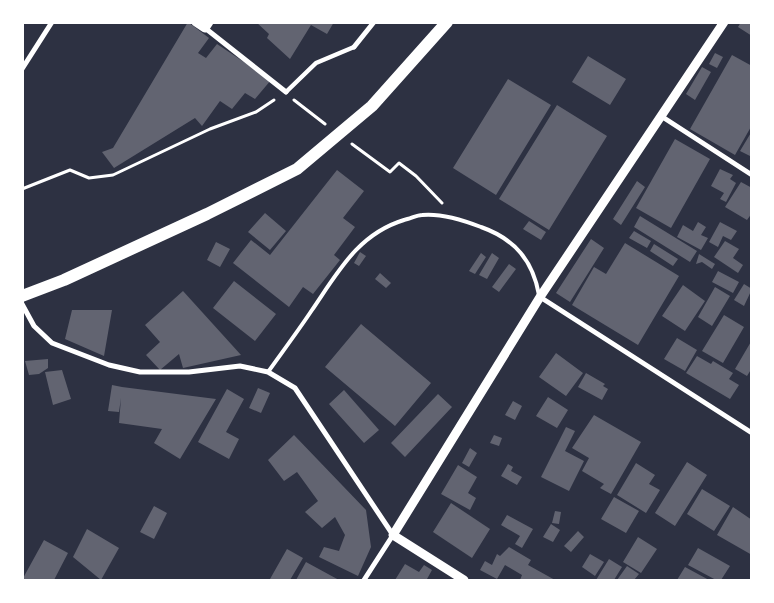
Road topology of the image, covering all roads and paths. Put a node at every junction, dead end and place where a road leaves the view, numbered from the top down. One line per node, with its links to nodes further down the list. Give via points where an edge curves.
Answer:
1 (52, 22): 8 (street)
2 (196, 22): 6 (street)
3 (374, 22): 7 (street)
4 (447, 22): 15 (main road, via 372,106 297,169 190,222)
5 (724, 22): 10 (street)
6 (207, 25): 9 (street)
7 (354, 48): 9 (street, via 316,63)
8 (22, 69)
9 (286, 92): 13 (path, via 256,112 210,129 113,175 89,178 70,170)
10 (662, 116): 11 (street); 16 (street)
11 (752, 175)
12 (416, 176): 14 (path)
13 (22, 189)
14 (457, 218): 16 (lane, via 487,229 516,247 536,275); 18 (lane, via 422,215 384,226 358,246)
15 (22, 296)
16 (540, 297): 19 (street); 20 (street)
17 (22, 304): 18 (street, via 34,326 52,343 109,365 140,372 189,372 240,366)
18 (268, 372): 20 (street, via 295,388)
19 (752, 433)
20 (394, 535): 21 (street); 22 (street)
21 (364, 580)
22 (464, 580)

